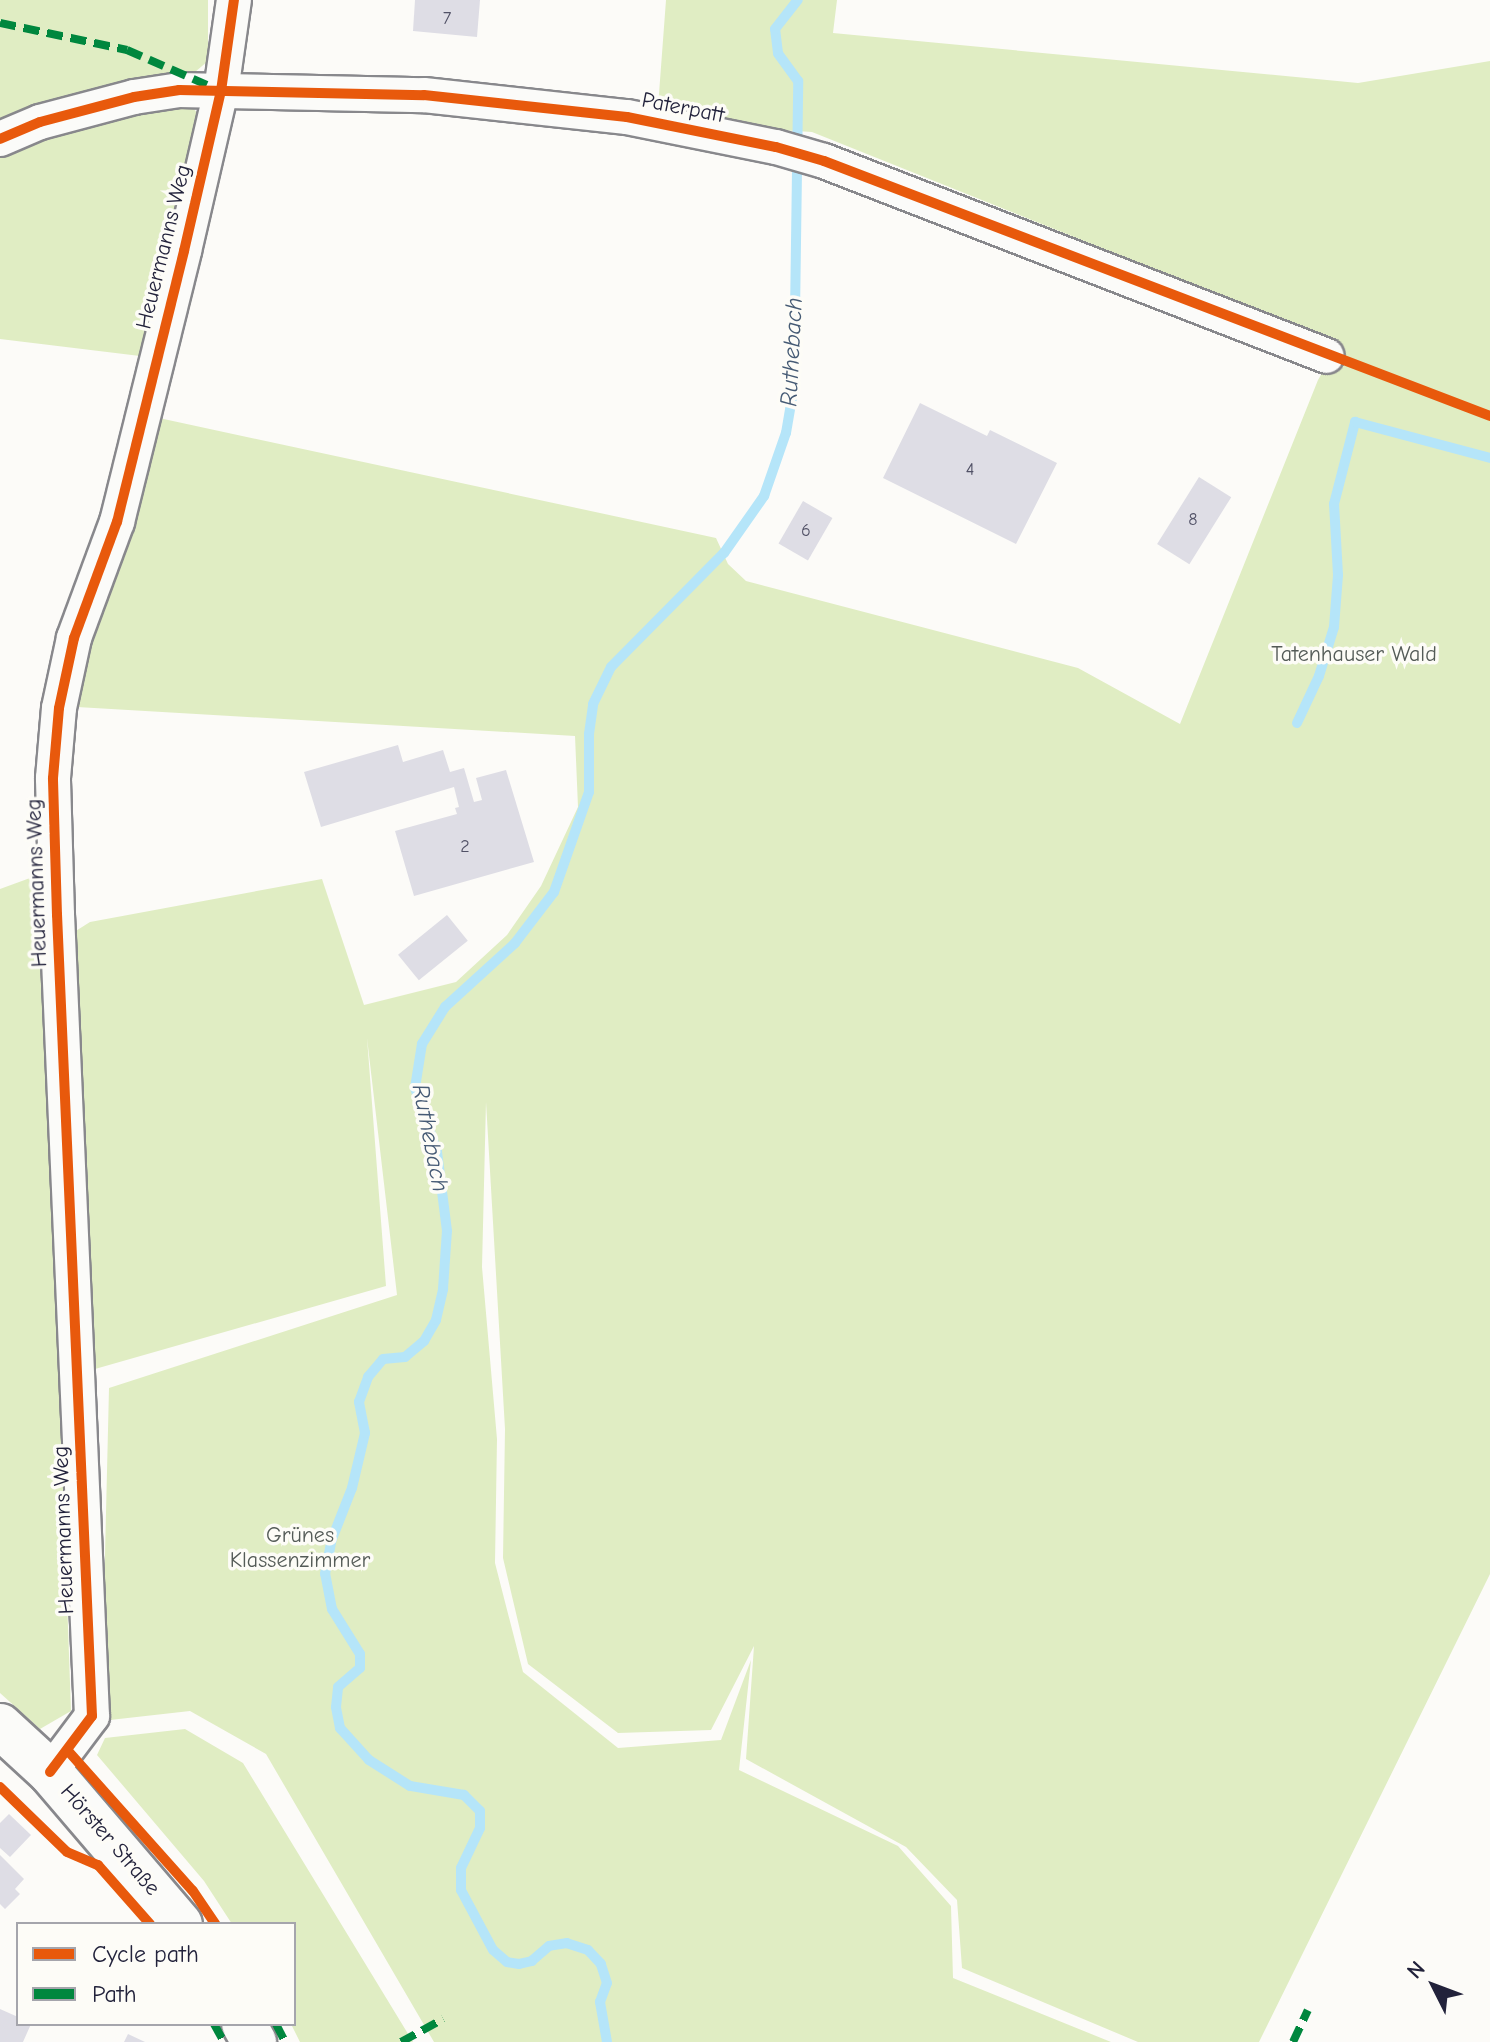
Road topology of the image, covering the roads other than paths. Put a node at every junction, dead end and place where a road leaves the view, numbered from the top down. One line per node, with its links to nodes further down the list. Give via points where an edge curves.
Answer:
1 (234, 0): 2 (street, Heuermanns Weg)
2 (221, 91): 3 (street, Paterpatt, via 134,97 40,122); 4 (street, Paterpatt, via 424,95 627,117 776,147); 6 (street, Heuermanns Weg, via 117,522 74,638 59,708 53,778 57,915 92,1716)
3 (0, 139)
4 (1327, 356)
5 (0, 1726): 6 (street, Hörster Straße)
6 (50, 1772): 7 (street, Hörster Straße)
7 (178, 1922)

